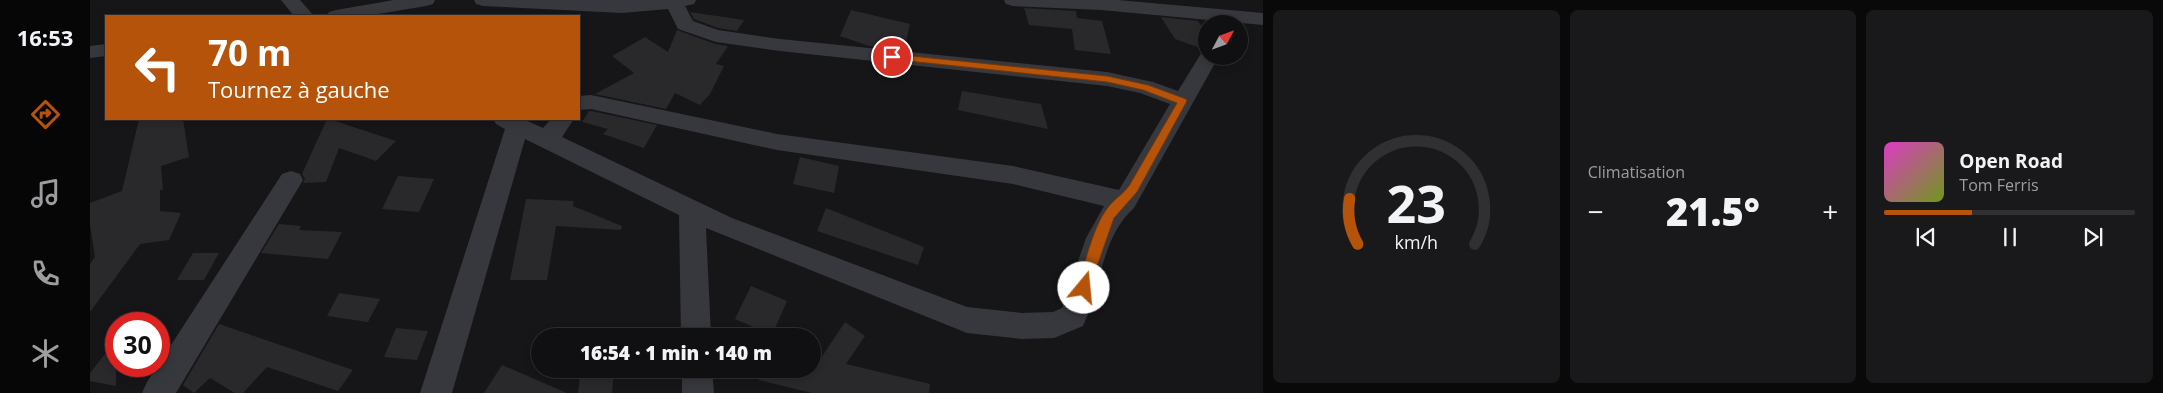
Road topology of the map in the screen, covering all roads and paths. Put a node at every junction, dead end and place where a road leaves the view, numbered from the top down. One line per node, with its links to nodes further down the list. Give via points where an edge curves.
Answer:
1 (290, 0): 6 (street)
2 (426, 0): 7 (street)
3 (484, 0): 5 (street, via 622,7)
4 (1013, 0): 8 (street, via 1101,4)
5 (681, 1): 14 (street, via 685,25 716,36 1107,79 1145,87)
6 (303, 15)
7 (342, 15)
8 (1198, 16)
9 (1248, 19): 10 (street)
10 (1263, 19)
11 (105, 50): 12 (street)
12 (90, 52)
13 (1204, 65): 14 (street)
14 (1182, 101): 20 (street)
15 (580, 103): 20 (street, via 591,102 777,142 1013,175)
16 (562, 120): 18 (street)
17 (510, 122): 18 (street); 25 (street)
18 (547, 140): 21 (street)
19 (291, 180): 24 (street)
20 (1125, 201): 21 (street, via 1114,207 1100,237 1073,317 1054,325 1022,326 966,320)
21 (692, 211): 22 (street)
22 (696, 328)
23 (697, 378): 26 (street)
24 (158, 393)
25 (436, 393)
26 (698, 393)

